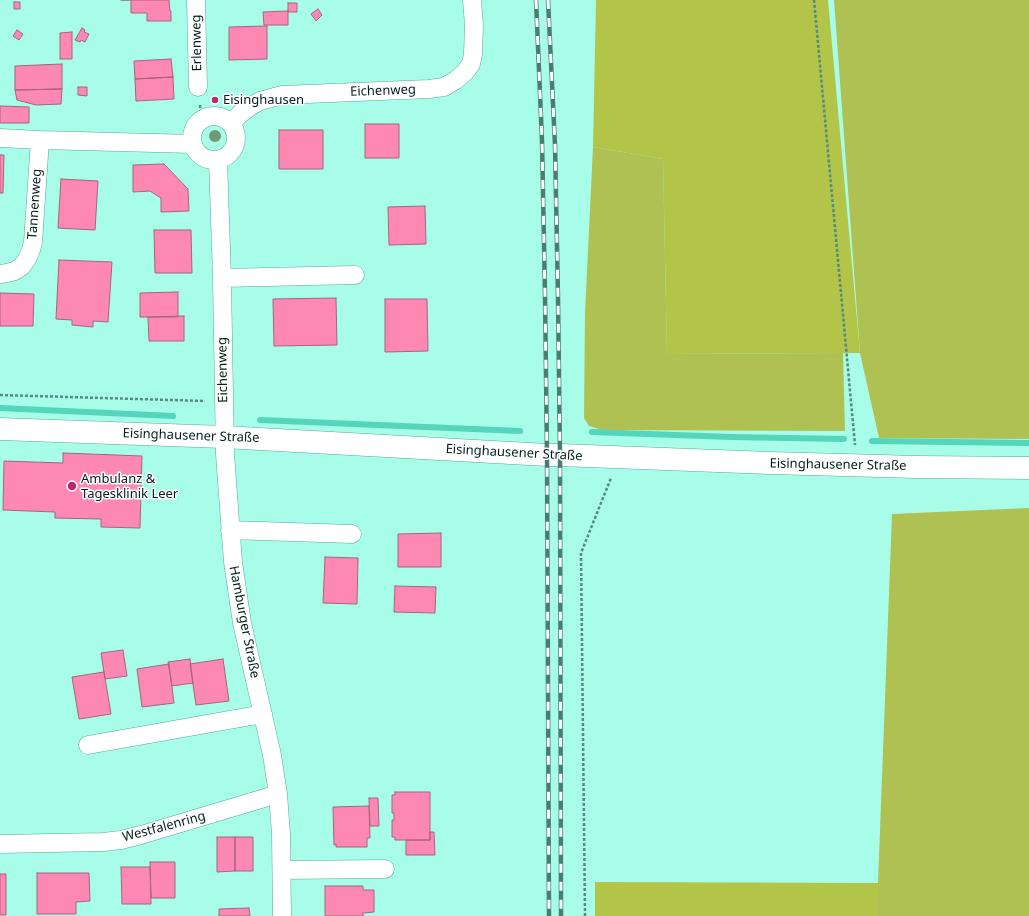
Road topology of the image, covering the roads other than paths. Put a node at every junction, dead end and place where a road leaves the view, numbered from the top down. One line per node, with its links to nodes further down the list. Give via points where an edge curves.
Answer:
1 (196, 0): 3 (street, Erlenweg)
2 (472, 0): 4 (street, Eichenweg, via 474,25 471,64 456,80 444,87 282,95 250,106)
3 (198, 87)
4 (231, 124): 7 (street, via 218,116 209,116 201,120 194,128); 8 (street, via 236,136 235,146)
5 (0, 138): 6 (street)
6 (40, 140): 7 (street); 9 (street, Tannenweg, via 31,250 22,266 7,274)
7 (193, 144): 8 (street, via 200,155)
8 (218, 160): 11 (street, Eichenweg)
9 (0, 274)
10 (355, 275): 11 (street)
11 (222, 278): 13 (street, Eichenweg)
12 (0, 429): 13 (street, Eisinghausener Straße)
13 (224, 437): 14 (street, Eisinghausener Straße, via 547,456); 15 (street, Hamburger Straße)
14 (1029, 468)
15 (230, 530): 16 (street); 17 (street, Hamburger Straße, via 242,623)
16 (352, 534)
17 (263, 714): 18 (street); 19 (street, Hamburger Straße)
18 (88, 746)
19 (278, 794): 20 (street, Westfalenring, via 121,840); 22 (street, Hamburger Straße)
20 (0, 844)
21 (385, 869): 22 (street)
22 (282, 870): 23 (street, Hamburger Straße)
23 (282, 916)

